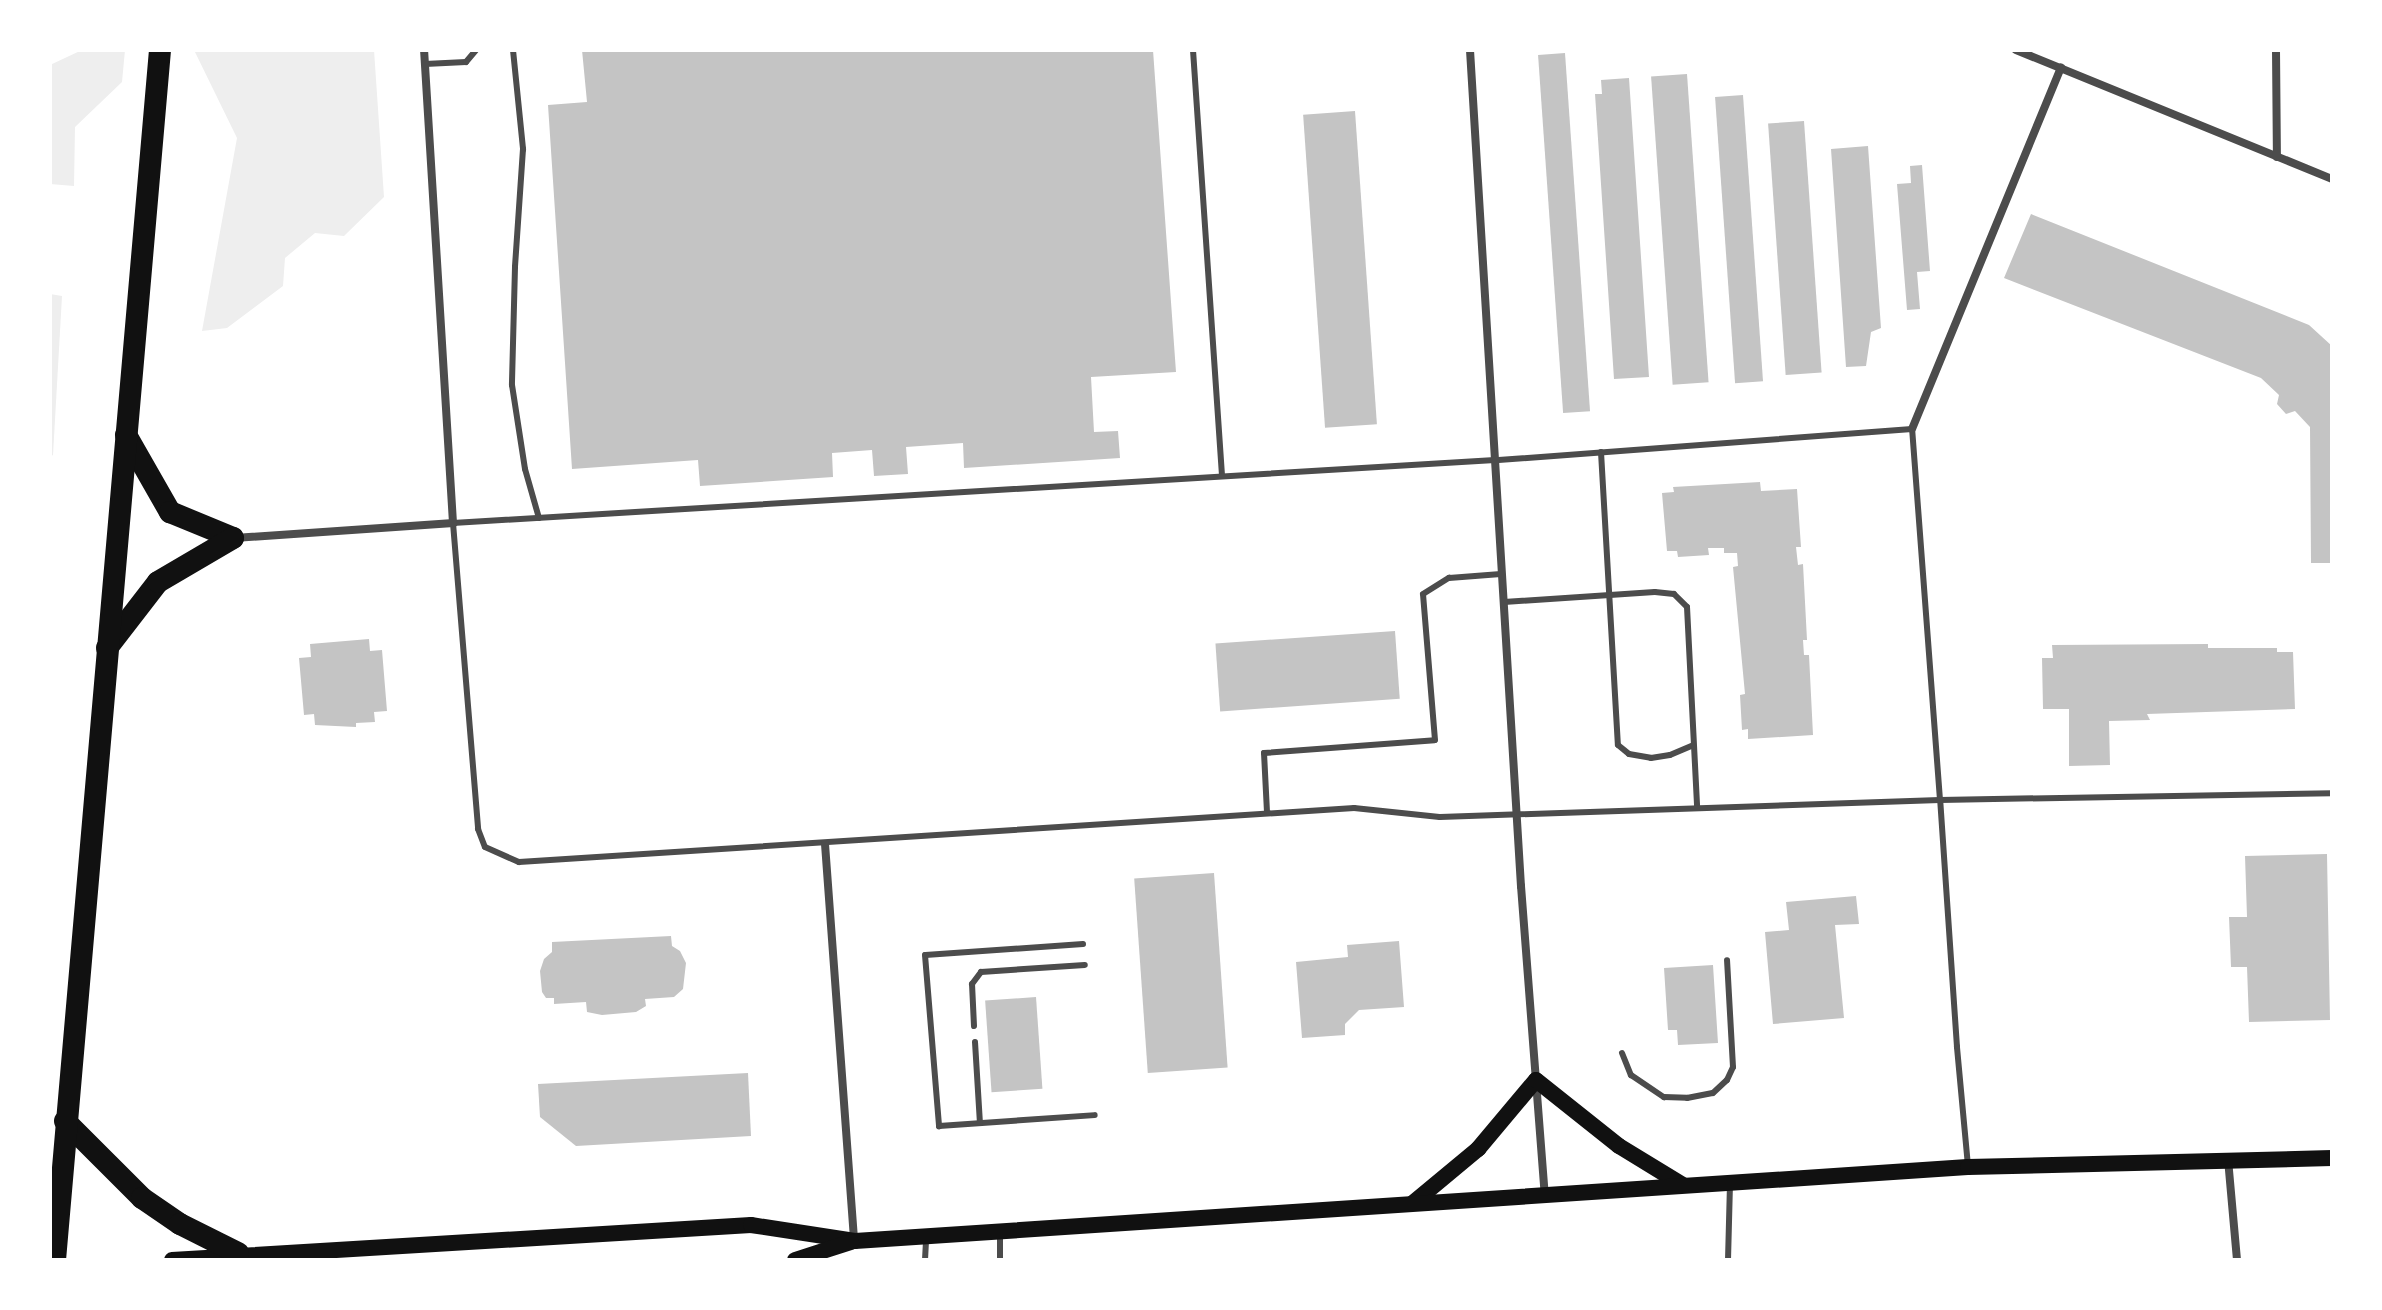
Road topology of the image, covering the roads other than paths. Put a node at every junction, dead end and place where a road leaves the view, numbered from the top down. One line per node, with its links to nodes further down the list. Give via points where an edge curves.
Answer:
1 (424, 50): 9 (street)
2 (476, 50): 9 (lane, via 466,62)
3 (513, 50): 18 (lane, via 523,149 512,385)
4 (1193, 50): 17 (lane)
5 (1470, 50): 16 (street)
6 (2016, 50): 10 (street)
7 (2276, 50): 11 (street)
8 (160, 60): 14 (highway)
9 (425, 64): 19 (street)
10 (2061, 68): 11 (street); 13 (street)
11 (2277, 157): 12 (street)
12 (2332, 179)
13 (1912, 429): 15 (lane); 27 (lane)
14 (126, 435): 20 (highway, via 170,512); 24 (highway)
15 (1601, 452): 16 (lane); 22 (lane)
16 (1495, 460): 17 (lane); 21 (street)
17 (1222, 476): 18 (lane)
18 (539, 518): 19 (lane)
19 (453, 523): 20 (street); 31 (lane, via 478,829 485,847 519,862)
20 (233, 538): 24 (highway, via 158,582)
21 (1501, 574): 23 (street); 29 (lane, via 1449,578 1423,594 1435,740 1264,753)
22 (1609, 595): 23 (lane); 25 (lane, via 1674,594 1687,607); 25 (lane, via 1618,745 1629,754 1651,758)
23 (1504, 602): 30 (street)
24 (106, 649): 40 (highway)
25 (1693, 745): 28 (lane)
26 (2332, 793): 27 (lane)
27 (1940, 800): 28 (lane); 45 (lane)
28 (1697, 807): 30 (lane)
29 (1267, 812): 30 (lane, via 1354,808 1440,817); 31 (lane)
30 (1518, 813): 38 (street)
31 (825, 844): 52 (street)
32 (1083, 944): 41 (lane, via 925,955 939,1126)
33 (1727, 960): 37 (lane, via 1733,1067 1720,1087 1700,1096 1664,1097 1631,1075)
34 (1085, 965): 35 (lane, via 981,972 972,984)
35 (974, 1026)
36 (975, 1042): 41 (lane)
37 (1622, 1053)
38 (1536, 1080): 47 (main road, via 1619,1146); 48 (street); 49 (main road, via 1478,1149)
39 (1095, 1115): 41 (lane)
40 (65, 1121): 42 (highway); 53 (highway, via 142,1198); 54 (highway)
41 (980, 1123)
42 (50, 1141)
43 (2228, 1158): 44 (main road); 45 (main road); 60 (street)
44 (2332, 1158)
45 (1968, 1167): 46 (main road)
46 (1730, 1183): 47 (main road); 59 (lane)
47 (1683, 1185): 48 (main road)
48 (1545, 1195): 49 (main road)
49 (1413, 1203): 50 (main road)
50 (1000, 1232): 51 (main road); 58 (lane)
51 (926, 1236): 52 (main road); 57 (lane)
52 (855, 1241): 53 (main road, via 751,1225); 56 (main road)
53 (238, 1253): 55 (main road)
54 (55, 1260)
55 (172, 1260)
56 (795, 1260)
57 (925, 1260)
58 (1000, 1260)
59 (1728, 1260)
60 (2237, 1260)

